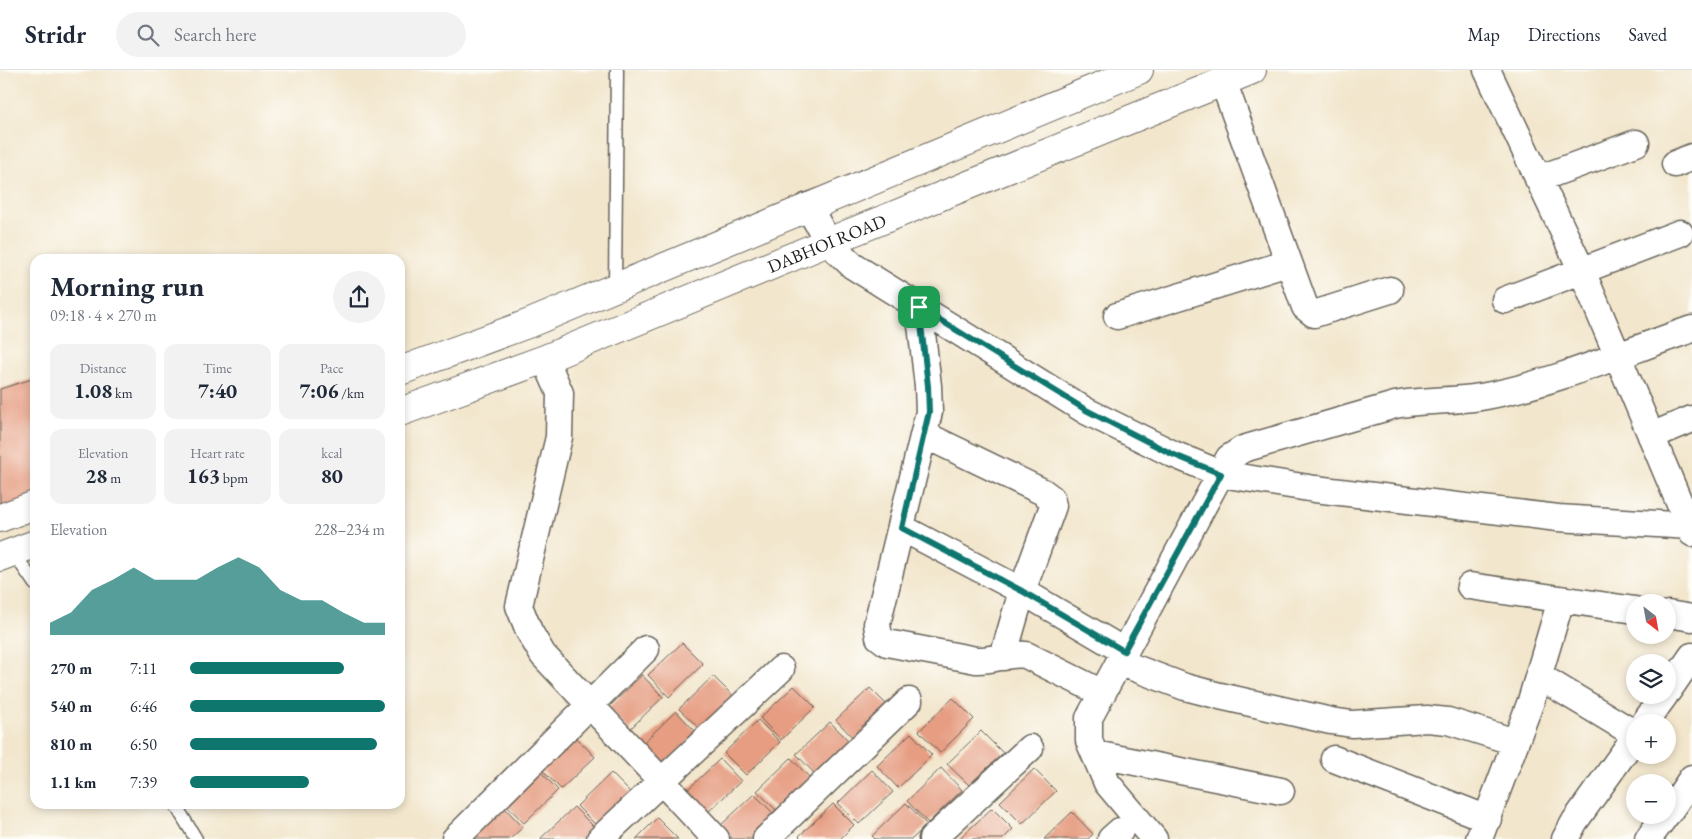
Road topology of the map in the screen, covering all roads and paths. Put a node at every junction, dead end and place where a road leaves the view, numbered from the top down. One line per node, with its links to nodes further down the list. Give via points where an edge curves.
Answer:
1 (617, 70): 13 (lane)
2 (1139, 70): 8 (main road)
3 (1252, 70): 5 (main road, DABHOI ROAD)
4 (1487, 70): 7 (street)
5 (1223, 81): 10 (main road, DABHOI ROAD); 11 (street)
6 (1636, 142): 7 (street)
7 (1538, 179): 12 (street)
8 (808, 206): 10 (street); 13 (main road)
9 (1680, 233): 12 (street)
10 (828, 242): 16 (street, via 853,266); 20 (main road, DABHOI ROAD)
11 (1288, 263): 14 (street, via 1305,308 1314,314); 17 (street)
12 (1582, 271): 15 (street); 19 (street)
13 (615, 287): 21 (main road, via 530,323)
14 (1390, 290)
15 (1504, 300)
16 (919, 307): 24 (street, via 928,386 929,412); 26 (street, via 1086,410 1172,454)
17 (1118, 316)
18 (1692, 329): 19 (street)
19 (1617, 355): 25 (street); 26 (street, via 1524,388 1484,397 1419,400 1395,405 1243,450 1229,458)
20 (546, 359): 22 (main road, DABHOI ROAD); 48 (street, via 560,392 560,437 519,606 528,631 544,655)
21 (405, 369)
22 (405, 410)
23 (1692, 418): 25 (street)
24 (925, 435): 29 (street); 34 (street, via 1051,498 1053,506)
25 (1651, 436): 30 (street)
26 (1221, 474): 30 (street, via 1314,489); 42 (street)
27 (30, 507): 28 (main road)
28 (0, 518)
29 (902, 528): 34 (street); 41 (street, via 877,624 879,637 887,643 976,660)
30 (1691, 530)
31 (16, 551): 32 (lane)
32 (30, 575)
33 (1470, 586): 35 (street)
34 (1022, 591): 41 (street); 42 (street)
35 (1561, 600): 36 (street); 44 (street)
36 (1626, 609)
37 (1676, 615): 38 (street)
38 (1692, 618)
39 (646, 648): 48 (street)
40 (1692, 656): 45 (street)
41 (1004, 657): 46 (street, via 1016,653 1026,655)
42 (1122, 657): 46 (street); 50 (street, via 1185,687 1331,721 1352,724 1427,719 1448,721)
43 (781, 669): 56 (street)
44 (1538, 676): 49 (street); 50 (street)
45 (1676, 679)
46 (1102, 693): 53 (street, via 1089,718 1089,741)
47 (909, 701): 66 (street)
48 (592, 705): 56 (street); 63 (street)
49 (1626, 730)
50 (1515, 742): 61 (street)
51 (1030, 748): 67 (street)
52 (1626, 749): 69 (street)
53 (1095, 754): 57 (street); 68 (street, via 1108,782)
54 (1334, 759): 61 (street)
55 (1692, 778): 58 (street)
56 (662, 780): 64 (street); 65 (street)
57 (1281, 792)
58 (1676, 801)
59 (179, 809): 62 (lane)
60 (1659, 824): 70 (street)
61 (1483, 829)
62 (196, 839)
63 (455, 839)
64 (600, 839)
65 (716, 839)
66 (766, 839)
67 (932, 839)
68 (1154, 839)
69 (1565, 839)
70 (1648, 839)

